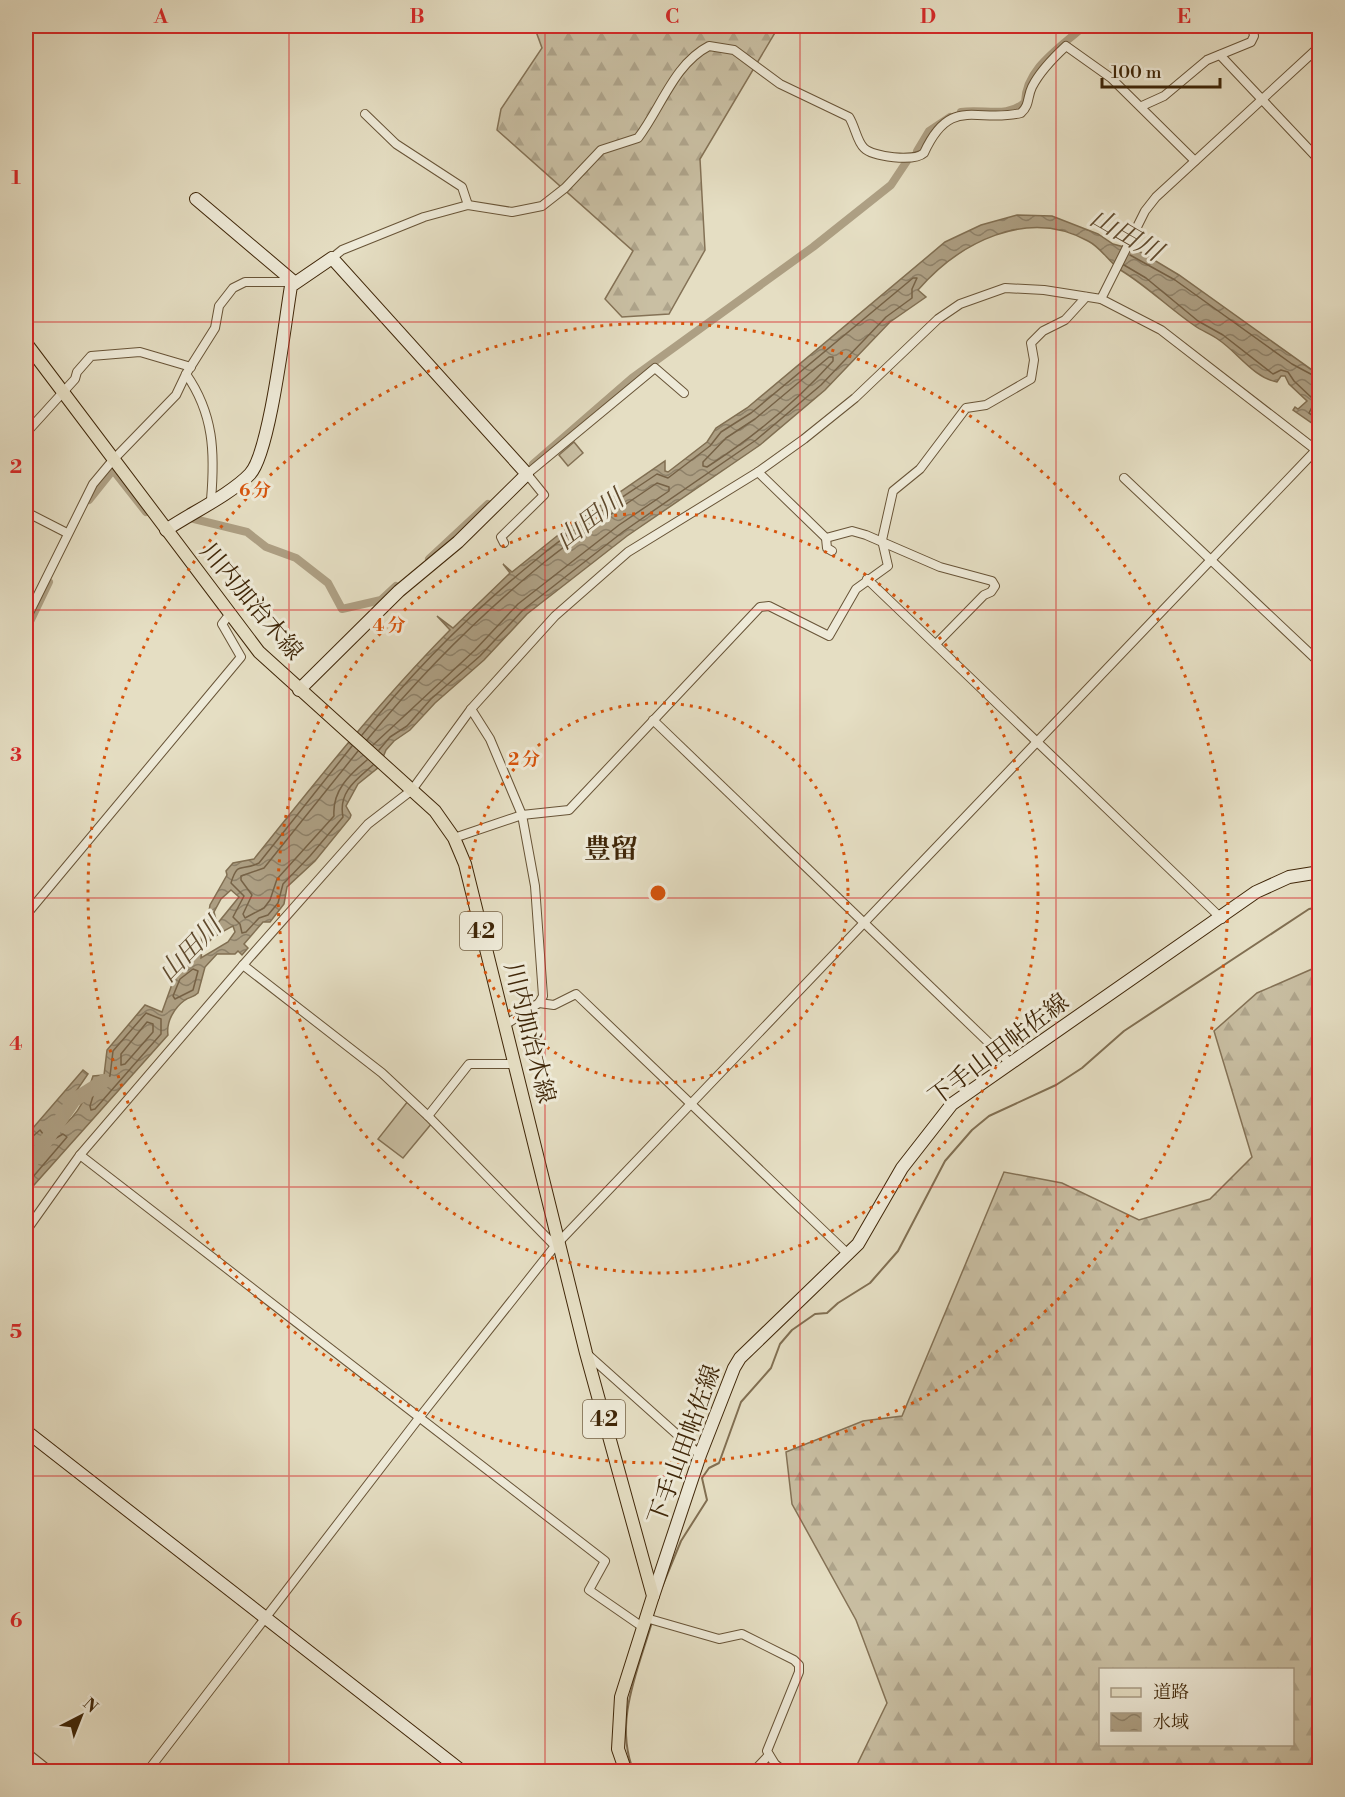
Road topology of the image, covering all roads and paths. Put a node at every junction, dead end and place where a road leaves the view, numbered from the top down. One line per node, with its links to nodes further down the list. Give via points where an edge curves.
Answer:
1 (1252, 26): 3 (street, via 1251,42)
2 (1320, 46): 6 (street)
3 (1220, 55): 6 (street); 7 (street, via 1194,69 1164,96)
4 (26, 89): 5 (street)
5 (26, 98)
6 (1262, 99): 9 (street); 10 (street)
7 (1142, 106): 9 (street); 12 (street, via 1100,68 1066,46 1038,78 1022,113 972,113 951,119 934,133 920,156 891,156 862,147 849,117 780,84 734,50 709,46 689,61 638,138 601,150 552,199 535,208 512,212)
8 (365, 114): 12 (street, via 396,144 462,187)
9 (1195, 161): 15 (street, via 1156,197 1142,216)
10 (1320, 161)
11 (196, 199): 14 (street)
12 (468, 205): 13 (street, via 424,217 342,250)
13 (332, 258): 14 (street); 24 (street)
14 (294, 282): 18 (street, via 245,282 233,288 219,306 215,328); 26 (street, via 262,450 250,473)
15 (1102, 296): 16 (street); 34 (street, via 1161,330 1316,450)
16 (1086, 297): 23 (street, via 1005,288 960,304 938,319 855,398); 31 (street, via 1065,320 1043,331 1031,343 1032,379 986,405 966,408 920,469 893,491)
17 (26, 343): 19 (main road, 川内加治木線 / 42)
18 (189, 370): 19 (street, via 140,352 91,356); 22 (street, via 176,395); 26 (street, via 205,411 215,457)
19 (62, 393): 21 (street); 22 (main road, 川内加治木線 / 42)
20 (684, 393): 24 (street, via 655,368)
21 (26, 433)
22 (113, 460): 28 (main road, 川内加治木線 / 42); 29 (street, via 93,484)
23 (758, 472): 30 (street); 41 (street, via 628,552 555,616)
24 (527, 474): 32 (street, via 544,495 501,537); 40 (street, via 458,542 399,591)
25 (1124, 478): 34 (street)
26 (212, 500): 28 (street)
27 (26, 512): 29 (street)
28 (166, 530): 36 (main road, 川内加治木線 / 42)
29 (67, 533): 37 (street)
30 (826, 538): 31 (street, via 852,531); 33 (street, via 827,548)
31 (882, 540): 35 (street, via 888,566); 38 (street, via 940,567 992,581 991,592)
32 (504, 543)
33 (832, 551)
34 (1210, 560): 39 (street); 43 (street)
35 (867, 579): 38 (street); 42 (street, via 856,589 829,636 769,606 760,607)
36 (229, 615): 40 (main road, 川内加治木線 / 42, via 259,652); 48 (street, via 222,624 241,657)
37 (26, 619)
38 (936, 644): 43 (street)
39 (1320, 663)
40 (299, 690): 44 (main road, 川内加治木線 / 42)
41 (471, 710): 44 (street); 45 (street, via 490,739)
42 (653, 720): 45 (street, via 569,810); 50 (street)
43 (1036, 741): 49 (street); 50 (street)
44 (411, 788): 46 (main road, 川内加治木線 / 42); 51 (street, via 368,825)
45 (522, 815): 46 (street); 52 (street, via 535,886 544,988)
46 (454, 837): 53 (main road, 川内加治木線 / 42, via 465,864)
47 (1320, 872): 49 (street, 下手山田帖佐線, via 1289,878 1256,892)
48 (26, 915)
49 (1222, 919): 55 (street, 下手山田帖佐線)
50 (864, 921): 55 (street); 56 (street)
51 (243, 965): 57 (street, via 382,1073); 58 (street)
52 (539, 1003): 53 (street); 56 (street, via 554,1005 576,994)
53 (505, 1025): 54 (main road, 川内加治木線 / 42)
54 (516, 1064): 57 (street, via 469,1064); 60 (main road, 川内加治木線 / 42)
55 (1011, 1064): 61 (street, 下手山田帖佐線, via 952,1104 937,1121 902,1168 871,1227)
56 (691, 1105): 60 (street); 61 (street)
57 (428, 1116): 60 (street)
58 (80, 1155): 59 (street); 63 (street)
59 (26, 1231)
60 (557, 1244): 62 (main road, 川内加治木線 / 42); 63 (street)
61 (849, 1255): 65 (street, 下手山田帖佐線, via 740,1358 727,1380)
62 (586, 1353): 65 (street); 66 (main road, 川内加治木線 / 42)
63 (419, 1418): 67 (street); 68 (street, via 605,1561 590,1590)
64 (26, 1431): 67 (street)
65 (699, 1455): 66 (street, 下手山田帖佐線)
66 (653, 1596): 68 (main road)
67 (266, 1617): 72 (street); 73 (street)
68 (645, 1623): 70 (street, via 719,1639 742,1634 799,1665 767,1751); 74 (main road, via 621,1697 618,1749)
69 (26, 1752): 71 (street)
70 (770, 1755): 75 (street); 76 (street)
71 (51, 1772)
72 (147, 1772)
73 (463, 1772)
74 (626, 1772)
75 (753, 1772)
76 (785, 1772)

